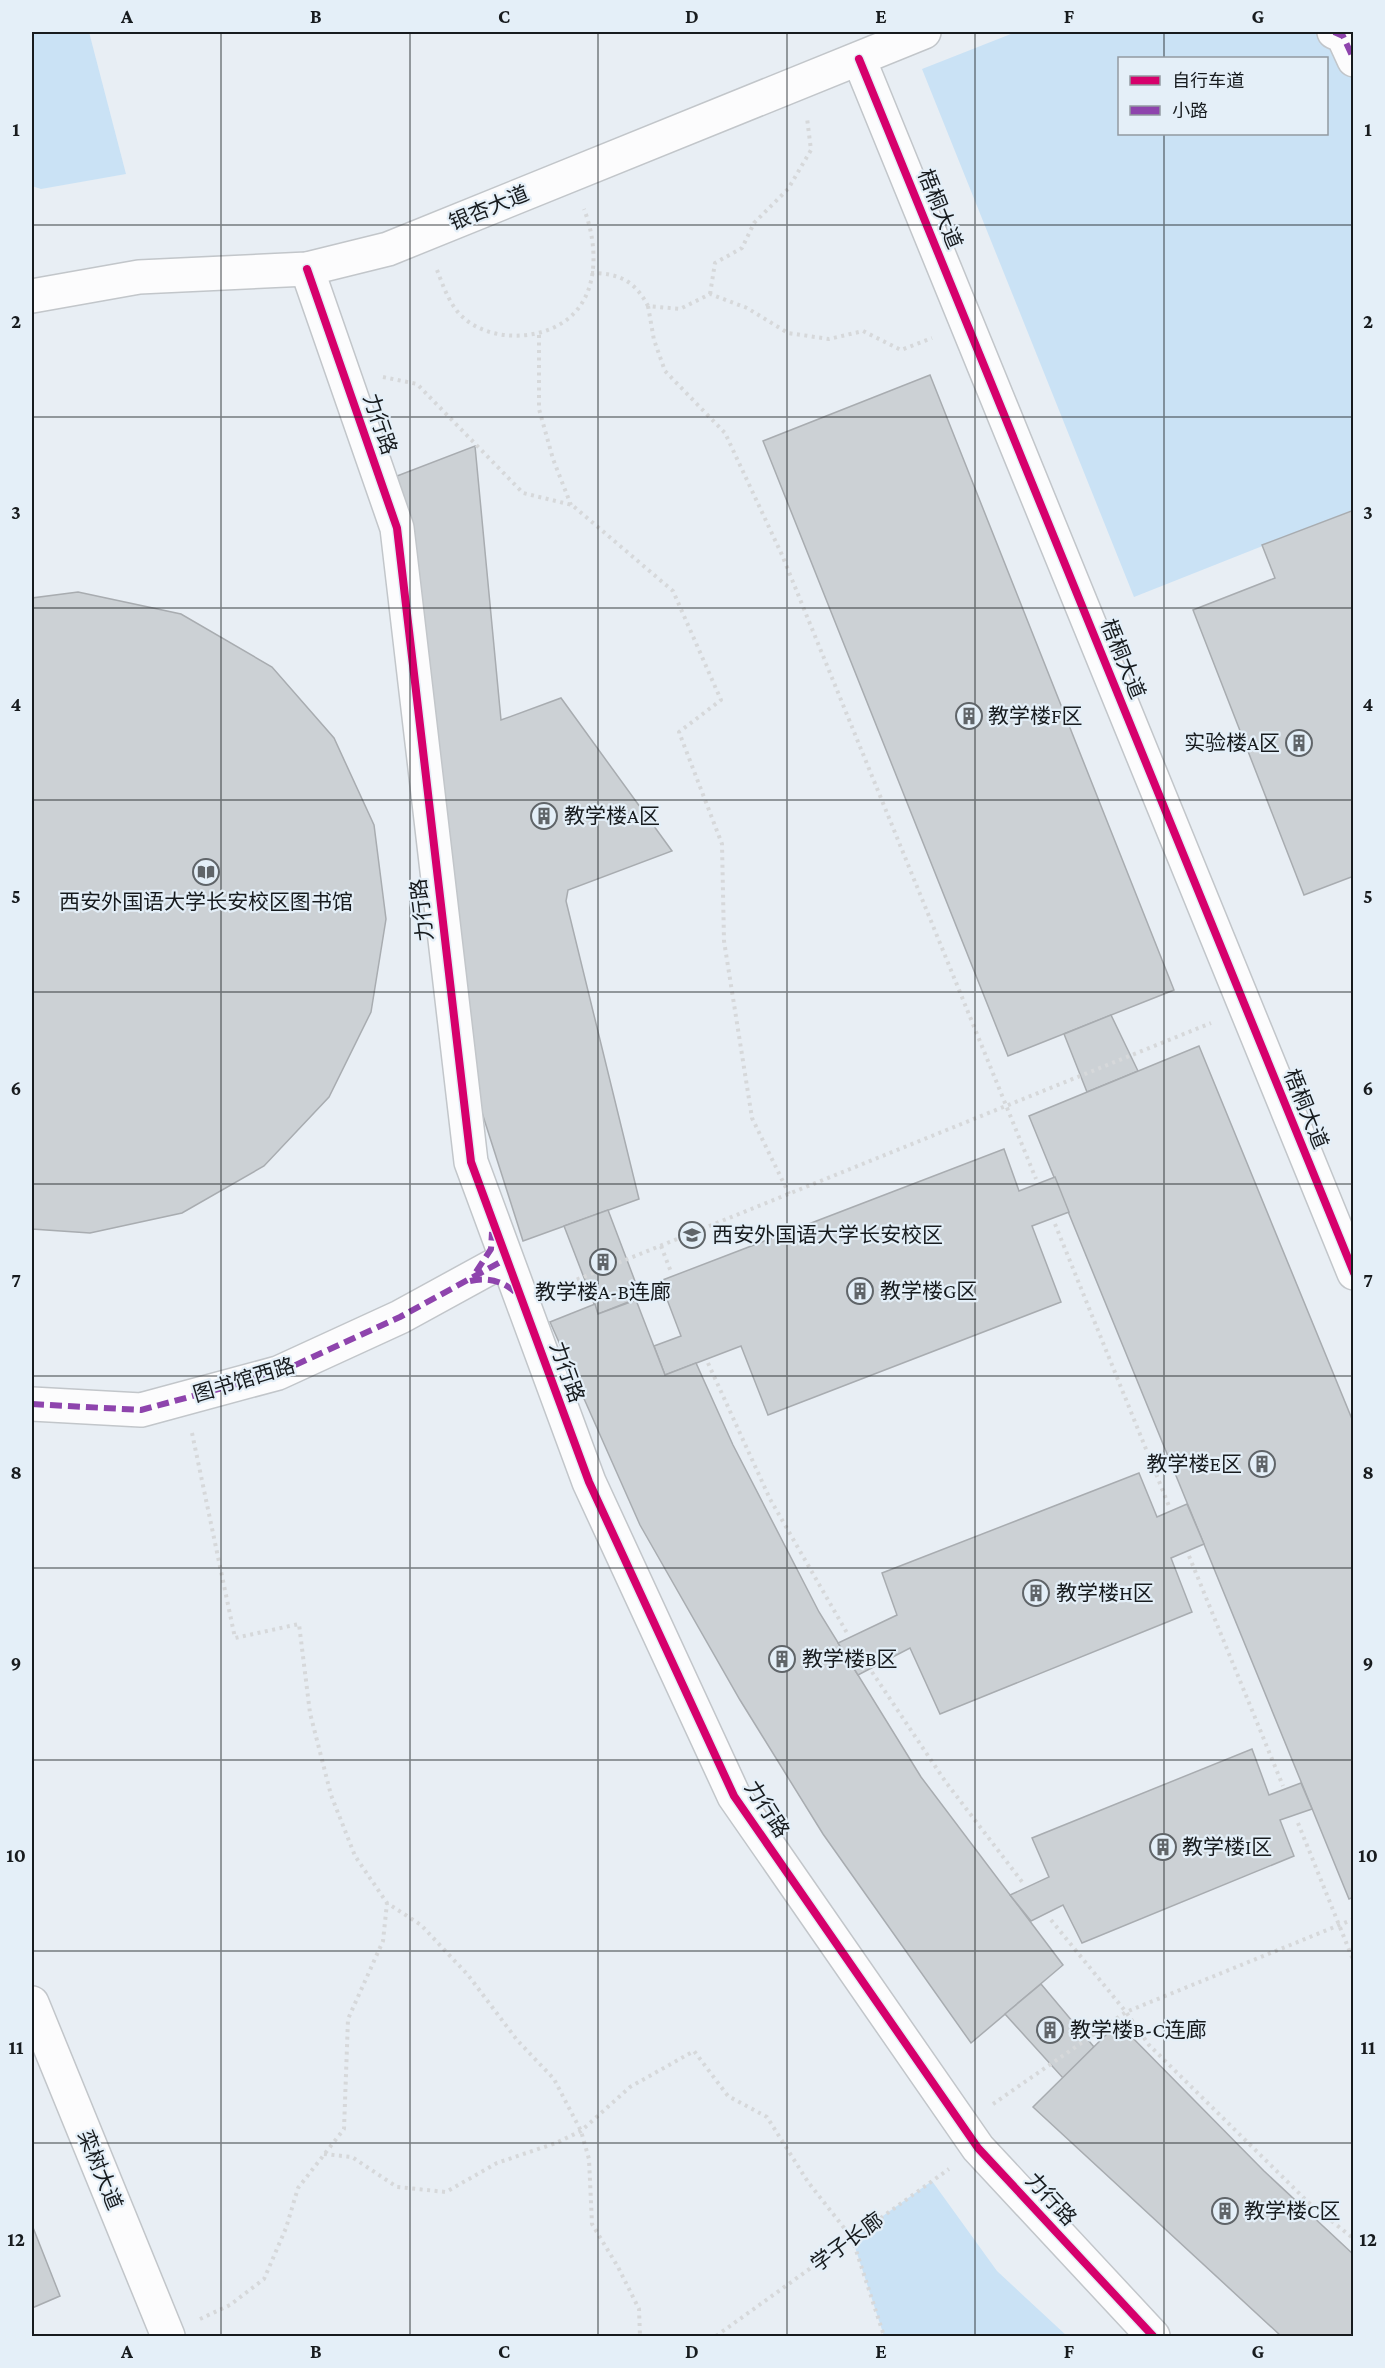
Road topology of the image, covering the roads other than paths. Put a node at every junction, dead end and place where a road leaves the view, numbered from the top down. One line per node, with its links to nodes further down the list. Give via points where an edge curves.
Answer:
1 (924, 32): 3 (street, 银杏大道)
2 (1334, 32): 4 (street, via 1343,36)
3 (859, 59): 5 (street, 银杏大道, via 388,249); 9 (street, 梧桐大道)
4 (1353, 60)
5 (307, 269): 6 (street, 银杏大道, via 139,277); 7 (street, 力行路, via 397,528 471,1162)
6 (32, 296)
7 (490, 1214): 8 (street, 力行路); 10 (street, via 491,1249 480,1269)
8 (506, 1259): 10 (street, 图书馆西路); 11 (street, 力行路)
9 (1353, 1273)
10 (464, 1282): 11 (street, via 502,1283); 12 (street, 图书馆西路, via 400,1317 278,1373 141,1410)
11 (522, 1302): 15 (street, 力行路, via 589,1482 734,1796 971,2136)
12 (32, 1404)
13 (32, 2003): 14 (street, 栾树大道)
14 (167, 2335)
15 (1154, 2337)

